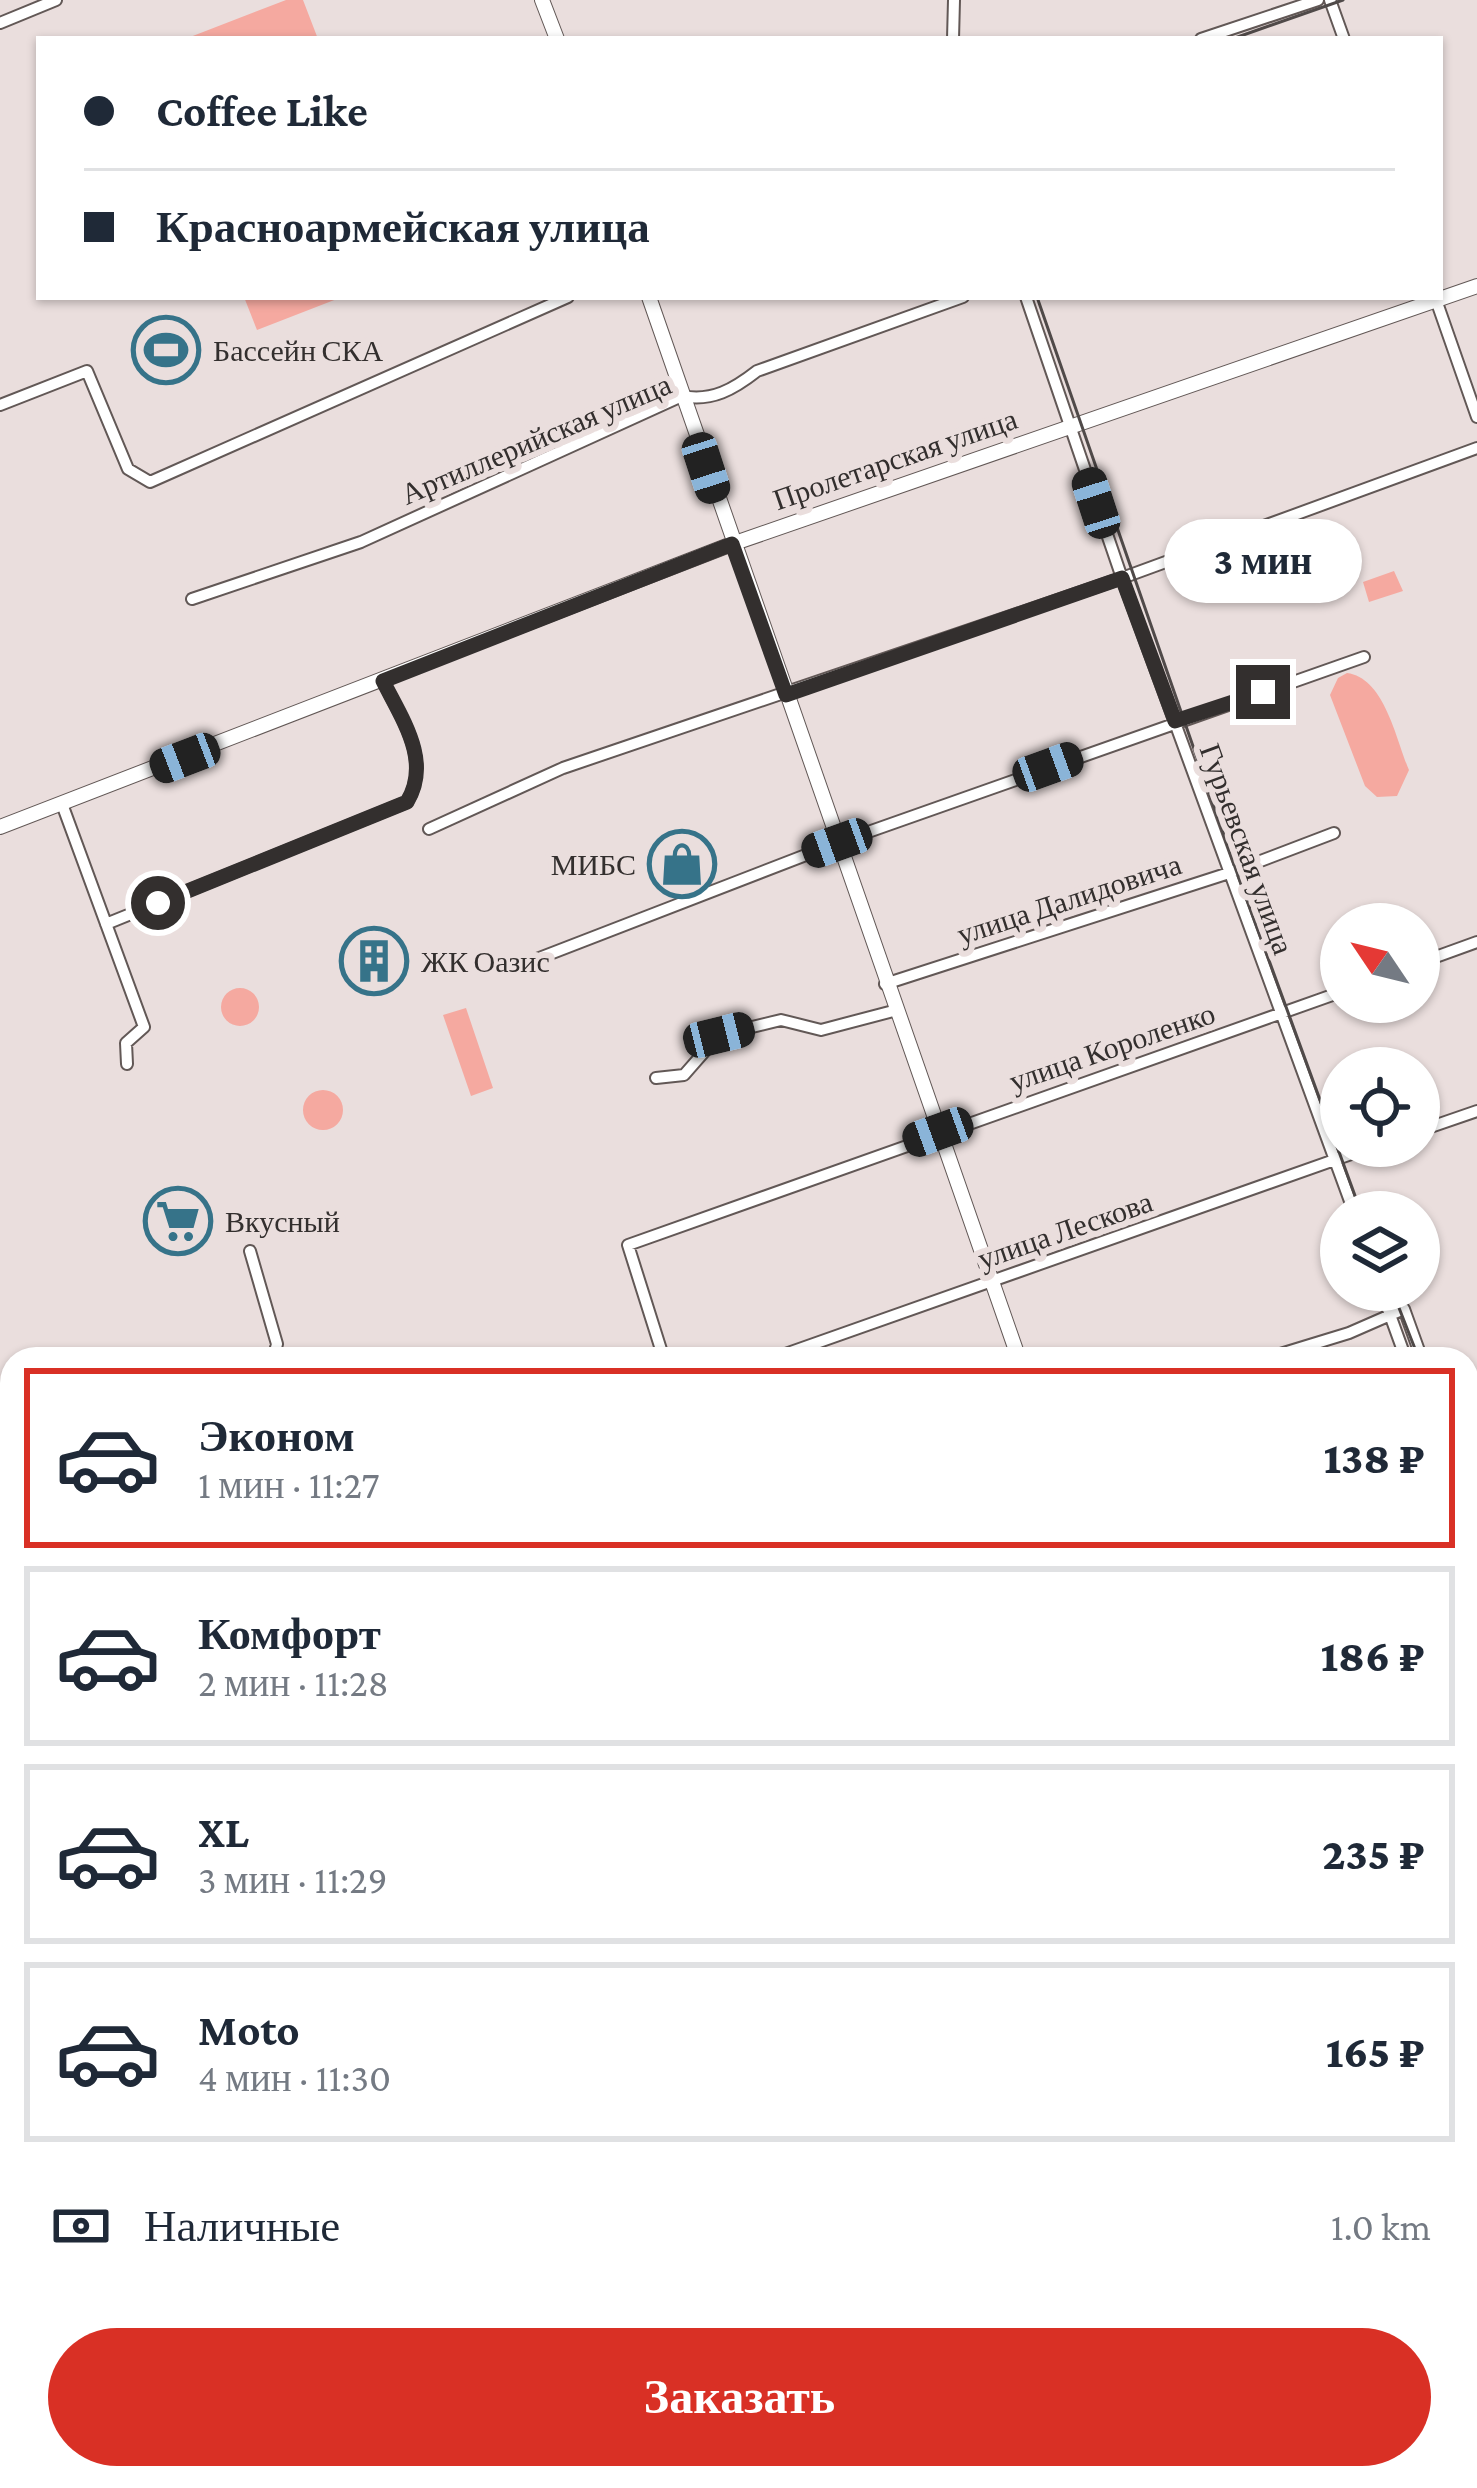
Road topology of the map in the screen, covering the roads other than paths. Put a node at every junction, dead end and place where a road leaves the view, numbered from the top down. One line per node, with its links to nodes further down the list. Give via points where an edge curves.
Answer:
1 (56, 0): 6 (street)
2 (542, 0): 7 (main road)
3 (954, 0): 8 (street)
4 (1318, 0): 9 (street)
5 (1330, 0): 10 (street)
6 (0, 23)
7 (555, 36)
8 (953, 36)
9 (1210, 36)
10 (1343, 36)
11 (1477, 286): 12 (main road, Пролетарская улица)
12 (1443, 297)
13 (561, 300): 20 (street, via 150,482 128,469 87,371)
14 (651, 300): 19 (main road)
15 (955, 300): 19 (street, Артиллерийская улица, via 757,371 734,389 701,400)
16 (1027, 300): 22 (street, Гурьевская улица)
17 (1433, 300): 22 (main road, Пролетарская улица)
18 (1436, 300): 21 (street)
19 (682, 396): 24 (main road); 26 (street, Артиллерийская улица, via 361,542)
20 (0, 405)
21 (1477, 417)
22 (1072, 428): 24 (main road, Пролетарская улица); 25 (street, Гурьевская улица)
23 (1477, 448): 25 (street)
24 (732, 544): 28 (main road, Пролетарская улица); 29 (main road)
25 (1122, 578): 29 (street); 30 (street, Гурьевская улица)
26 (192, 599)
27 (1364, 657): 30 (street)
28 (383, 681): 31 (main road, Пролетарская улица); 37 (street, via 419,773 407,802)
29 (786, 695): 33 (street, via 563,768); 35 (main road)
30 (1175, 721): 35 (street); 36 (street, Гурьевская улица)
31 (62, 804): 32 (main road, Пролетарская улица); 37 (street)
32 (0, 827)
33 (429, 830)
34 (1334, 833): 36 (street, улица Далидовича)
35 (837, 843): 40 (street); 41 (main road)
36 (1229, 873): 41 (street, улица Далидовича); 44 (street, Гурьевская улица)
37 (106, 923): 45 (street, via 143,1027 126,1043)
38 (1477, 942): 39 (street)
39 (1440, 955)
40 (529, 962)
41 (886, 984): 43 (main road)
42 (1320, 1000): 44 (street, улица Короленко)
43 (897, 1010): 46 (street, via 821,1030 781,1020 719,1035 684,1075); 50 (main road)
44 (1280, 1014): 48 (street, Гурьевская улица); 50 (street, улица Короленко)
45 (128, 1064)
46 (656, 1078)
47 (1477, 1111): 49 (street)
48 (1320, 1120)
49 (1440, 1124)
50 (938, 1132): 53 (main road); 57 (street, улица Короленко, via 628,1246)
51 (1320, 1165): 53 (street, улица Лескова)
52 (250, 1251): 56 (street)
53 (992, 1280): 58 (street, улица Лескова); 59 (main road)
54 (1389, 1311): 55 (street)
55 (1390, 1314): 60 (street); 61 (street); 62 (street, via 1404,1309)
56 (276, 1347)
57 (660, 1347)
58 (805, 1347)
59 (1014, 1347)
60 (1303, 1347)
61 (1402, 1347)
62 (1418, 1347)

